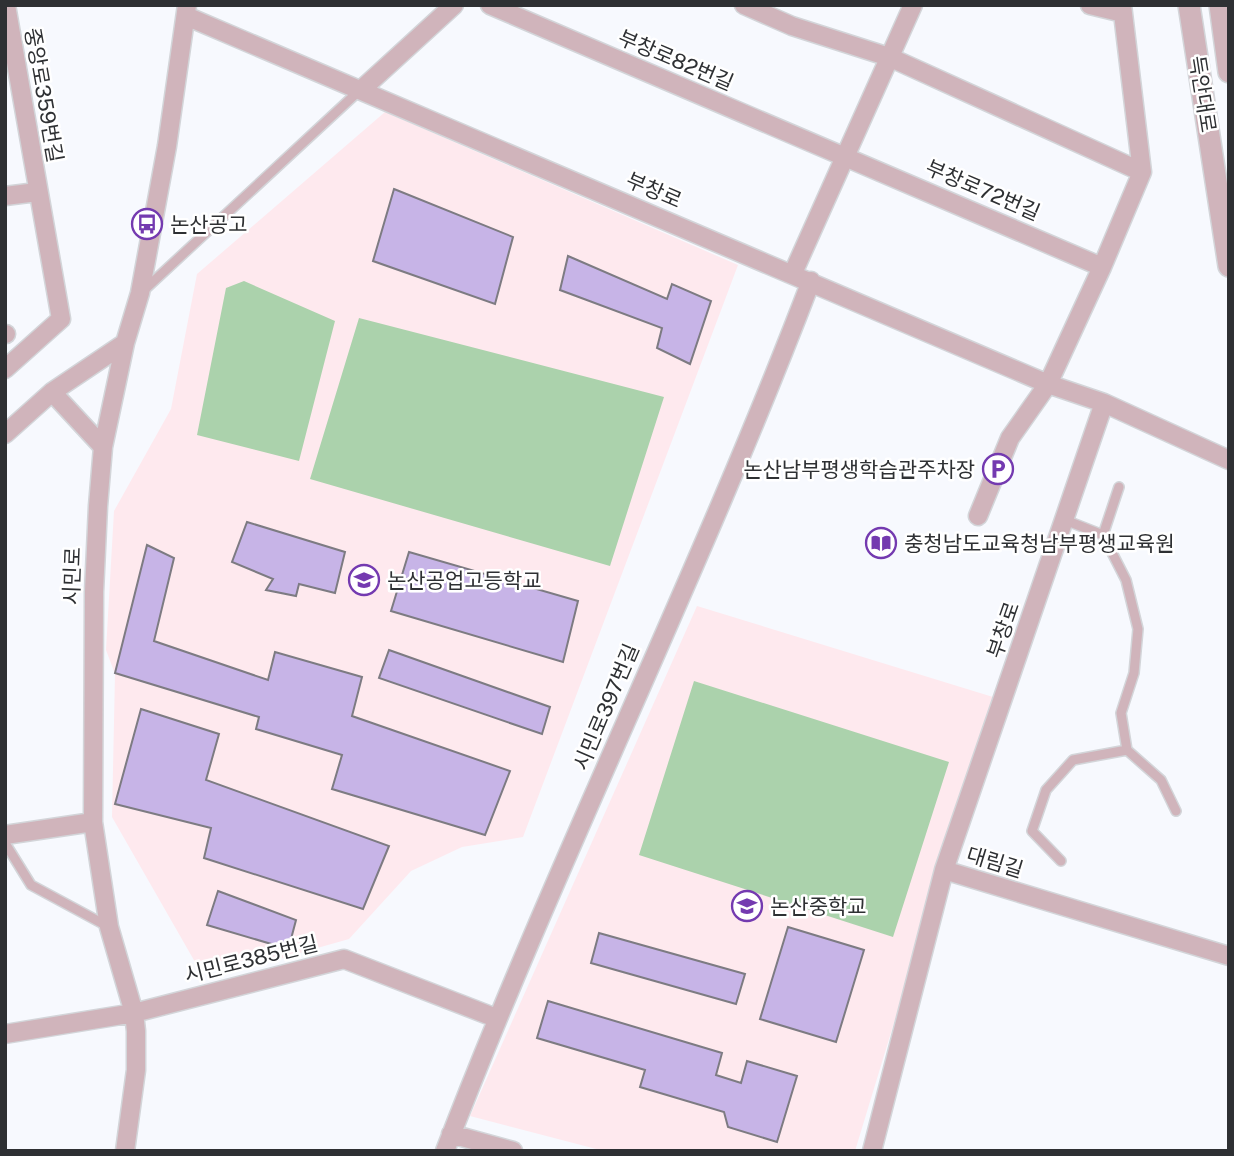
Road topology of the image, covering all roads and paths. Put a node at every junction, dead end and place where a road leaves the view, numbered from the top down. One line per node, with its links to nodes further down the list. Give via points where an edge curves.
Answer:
1 (6, 5): 16 (street, 중앙로359번길)
2 (454, 5): 13 (street)
3 (489, 5): 14 (street, 부창로82번길)
4 (744, 5): 11 (street, via 792,26)
5 (913, 5): 11 (street)
6 (1090, 5): 9 (street)
7 (1189, 5): 18 (street, 득안대로)
8 (1220, 5): 12 (street, 득안대로)
9 (1122, 9): 15 (street)
10 (186, 10): 13 (street, 부창로); 22 (street, 시민로)
11 (889, 57): 14 (street); 15 (street)
12 (1229, 72)
13 (361, 90): 20 (street, 부창로); 22 (lane)
14 (845, 155): 19 (street, 부창로72번길); 20 (street)
15 (1142, 172): 19 (street)
16 (37, 192): 17 (street); 24 (street, 중앙로359번길, via 61,319)
17 (5, 196)
18 (1229, 266)
19 (1102, 267): 25 (street)
20 (793, 273): 21 (street, 부창로)
21 (811, 281): 25 (street, 부창로); 45 (street, 시민로397번길, via 747,440)
22 (140, 293): 23 (street, 시민로)
23 (125, 343): 26 (street); 29 (street, 시민로)
24 (5, 369)
25 (1048, 383): 27 (street, 부창로); 32 (street, via 1010,438)
26 (52, 392): 28 (street); 29 (street)
27 (1104, 403): 30 (street, 부창로); 33 (street, 부창로)
28 (5, 434)
29 (103, 447): 37 (street, 시민로, via 94,592)
30 (1229, 460)
31 (1119, 487): 34 (lane)
32 (978, 516)
33 (1065, 520): 34 (lane); 41 (street, 부창로)
34 (1103, 535): 35 (lane, via 1126,580 1138,629 1134,673 1121,713)
35 (1127, 750): 36 (lane, via 1161,780); 40 (lane, via 1073,760 1046,790 1032,831)
36 (1176, 811)
37 (93, 822): 38 (street); 42 (street, 시민로)
38 (5, 835)
39 (5, 843): 42 (lane, via 31,886)
40 (1061, 861)
41 (944, 870): 43 (street, 대림길); 50 (street, 대림길)
42 (109, 927): 44 (street, 시민로)
43 (1229, 956)
44 (134, 1013): 45 (street, 시민로385번길, via 344,959); 46 (street, 시민로385번길); 48 (street, 시민로, via 136,1070)
45 (496, 1018): 47 (street, 시민로397번길)
46 (5, 1034)
47 (448, 1142): 49 (street)
48 (125, 1151)
49 (513, 1151)
50 (872, 1151)

